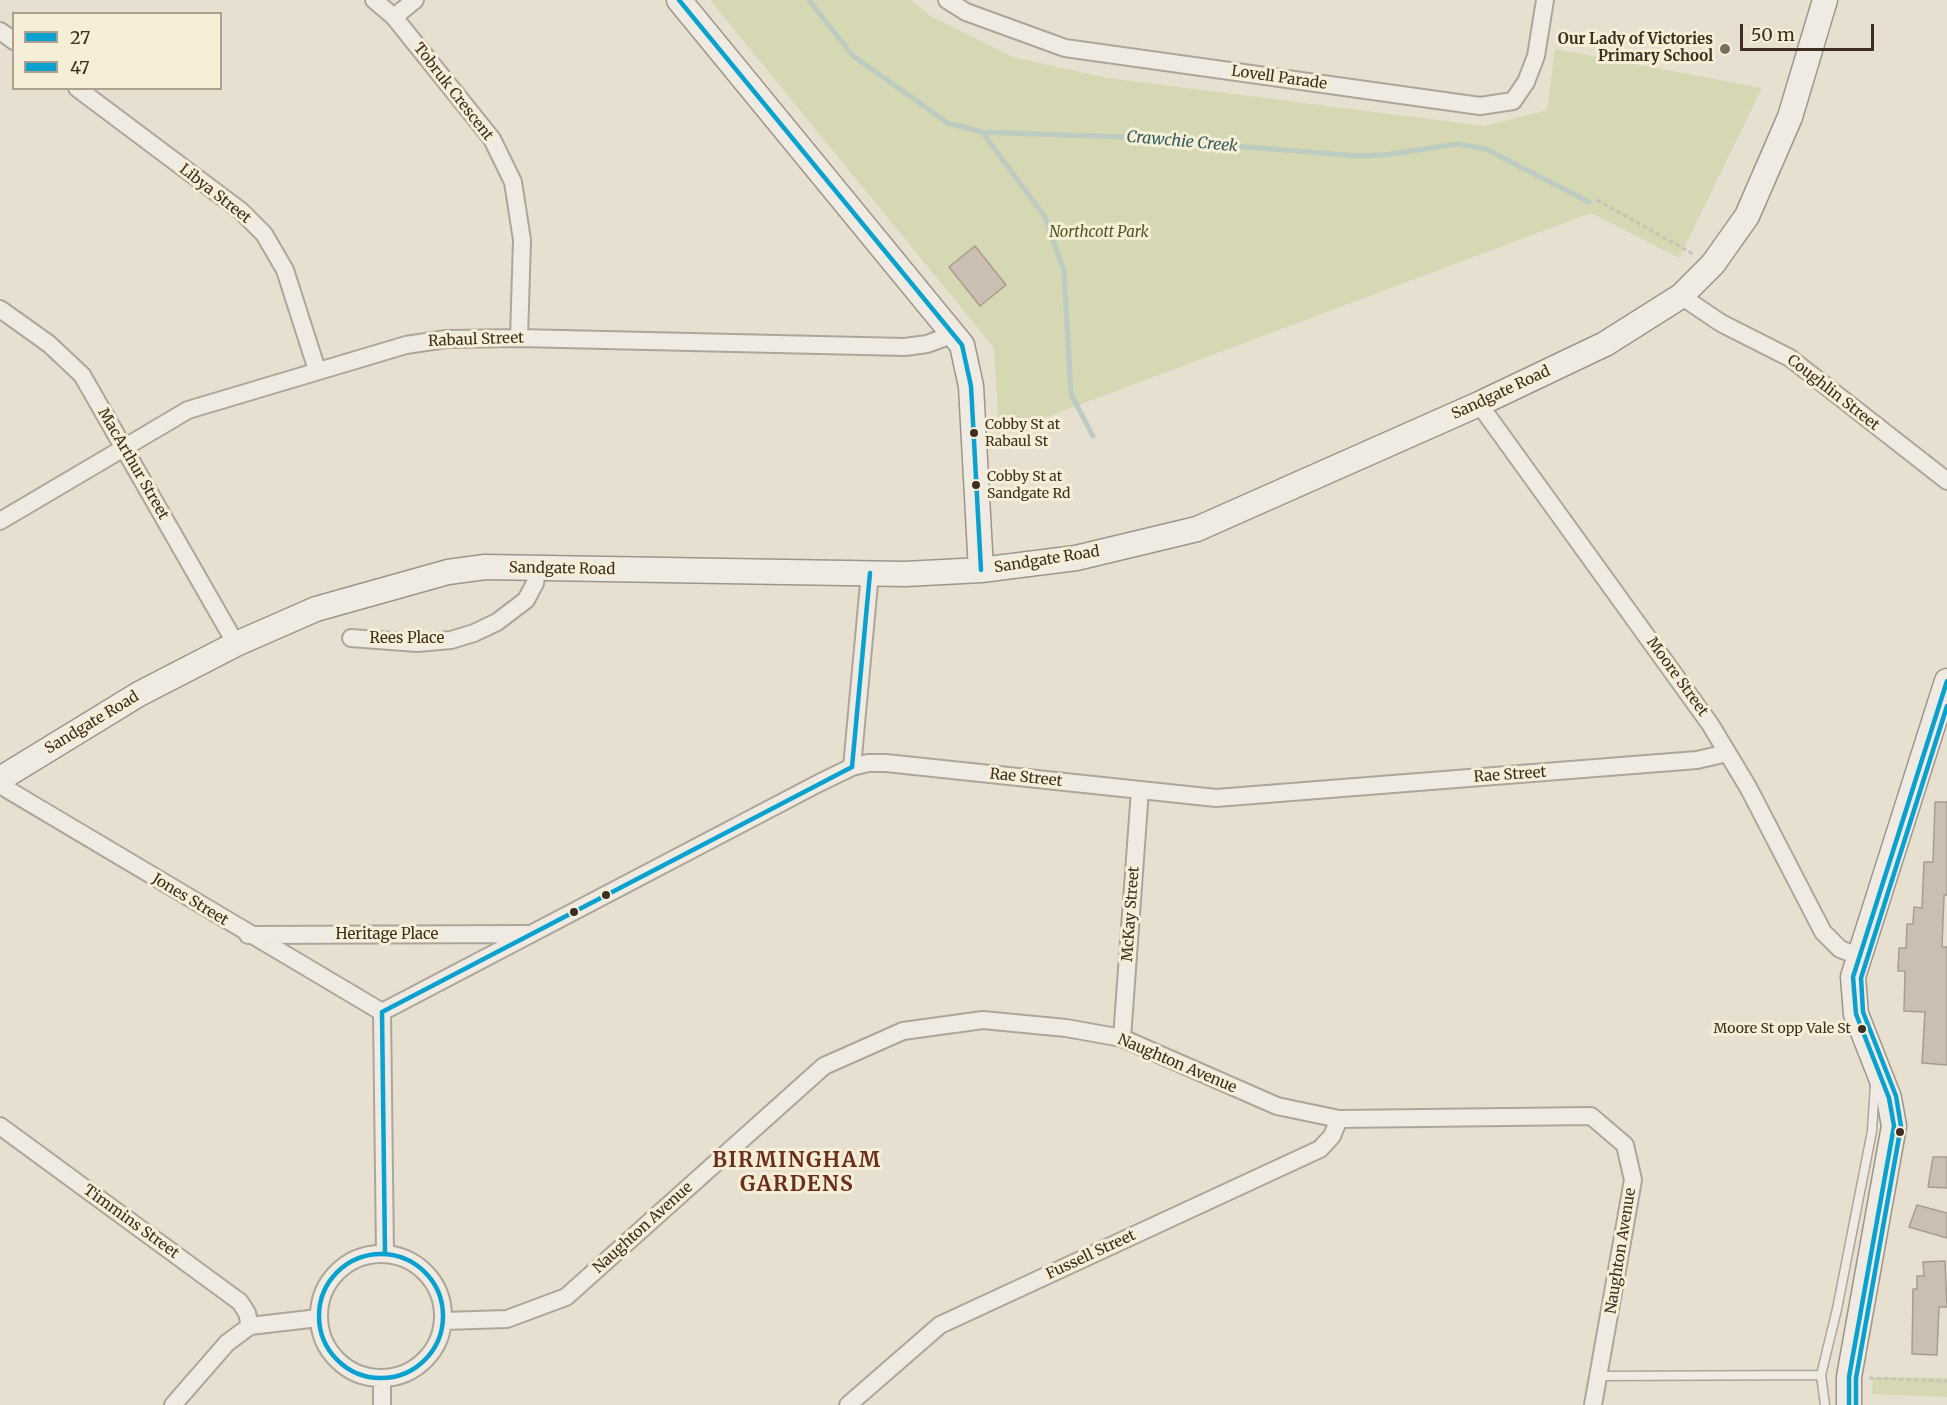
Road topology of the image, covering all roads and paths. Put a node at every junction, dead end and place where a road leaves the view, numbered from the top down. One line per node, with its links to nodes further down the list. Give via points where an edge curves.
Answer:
1 (374, 0): 7 (street, Tobruk Crescent)
2 (415, 0): 7 (street)
3 (679, 0): 13 (main road)
4 (947, 0): 5 (street, Lovell Parade, via 966,12 1065,48 1480,106 1513,101 1526,82 1536,56)
5 (1545, 0)
6 (1825, 0): 10 (main road, Sandgate Road, via 1786,127 1748,216)
7 (394, 17): 14 (street, Tobruk Crescent, via 492,139 513,182 522,240)
8 (80, 90): 15 (street, Libya Street, via 241,211 264,234 285,270)
9 (1597, 200): 10 (path)
10 (1713, 264): 11 (main road, Sandgate Road)
11 (1681, 296): 16 (main road, Sandgate Road, via 1605,344); 18 (street, Coughlin Street, via 1721,323 1790,358)
12 (0, 309): 17 (street, MacArthur Street, via 49,344 82,375)
13 (954, 334): 14 (street, Rabaul Street, via 905,347); 21 (main road, via 962,345 970,372)
14 (519, 338): 15 (street, Rabaul Street, via 446,339 406,345)
15 (317, 370): 17 (street, Rabaul Street, via 189,410)
16 (1479, 404): 21 (main road, Sandgate Road, via 1197,529 1076,558); 26 (street, Moore Street)
17 (124, 449): 19 (street, Rabaul Street); 24 (street, MacArthur Street)
18 (1947, 481)
19 (0, 521)
20 (538, 568): 22 (main road, Sandgate Road); 23 (street, Rees Place, via 526,600 497,622 474,633 417,643); 24 (main road, Sandgate Road, via 485,567 447,572 316,609)
21 (981, 570): 22 (main road, Sandgate Road)
22 (870, 573): 27 (street)
23 (351, 638)
24 (236, 644): 28 (main road, Sandgate Road, via 139,694)
25 (1947, 681): 33 (main road)
26 (1727, 753): 30 (street, Rae Street, via 1697,760 1216,798); 33 (street, Moore Street, via 1823,932 1840,949)
27 (852, 767): 30 (street, Rae Street, via 886,763); 31 (street, Rae Street)
28 (0, 779)
29 (0, 785): 32 (street, Jones Street)
30 (1140, 790): 35 (street, McKay Street)
31 (527, 934): 32 (street, Heritage Place); 34 (street, Rae Street)
32 (248, 935): 34 (street, Jones Street)
33 (1858, 956): 36 (main road, via 1853,977 1856,1014)
34 (382, 1012): 39 (street)
35 (1122, 1038): 37 (street, Naughton Avenue, via 1277,1107); 41 (street, Naughton Avenue, via 983,1020 903,1031 824,1066 566,1297 507,1319)
36 (1876, 1069): 43 (lane, via 1872,1131); 45 (main road, via 1892,1112 1893,1139)
37 (1339, 1119): 44 (street, Naughton Avenue, via 1592,1116 1625,1145 1633,1180); 50 (street, Fussell Street, via 1332,1136 1320,1149 940,1325)
38 (0, 1125): 42 (street, Timmins Street, via 240,1302 248,1313)
39 (385, 1254): 40 (street, via 360,1257 342,1267 321,1298); 41 (street, via 400,1256 418,1266 433,1281 442,1300)
40 (318, 1318): 42 (street); 46 (street, via 321,1337 338,1361 362,1376)
41 (444, 1321): 46 (street, via 431,1355 417,1368)
42 (250, 1326): 48 (street, via 227,1343)
43 (1821, 1375): 44 (lane); 52 (lane)
44 (1600, 1376): 51 (street, Naughton Avenue)
45 (1849, 1377): 47 (path); 53 (main road)
46 (381, 1379): 49 (street)
47 (1947, 1381)
48 (173, 1405)
49 (382, 1405)
50 (848, 1405)
51 (1593, 1405)
52 (1825, 1405)
53 (1849, 1405)

